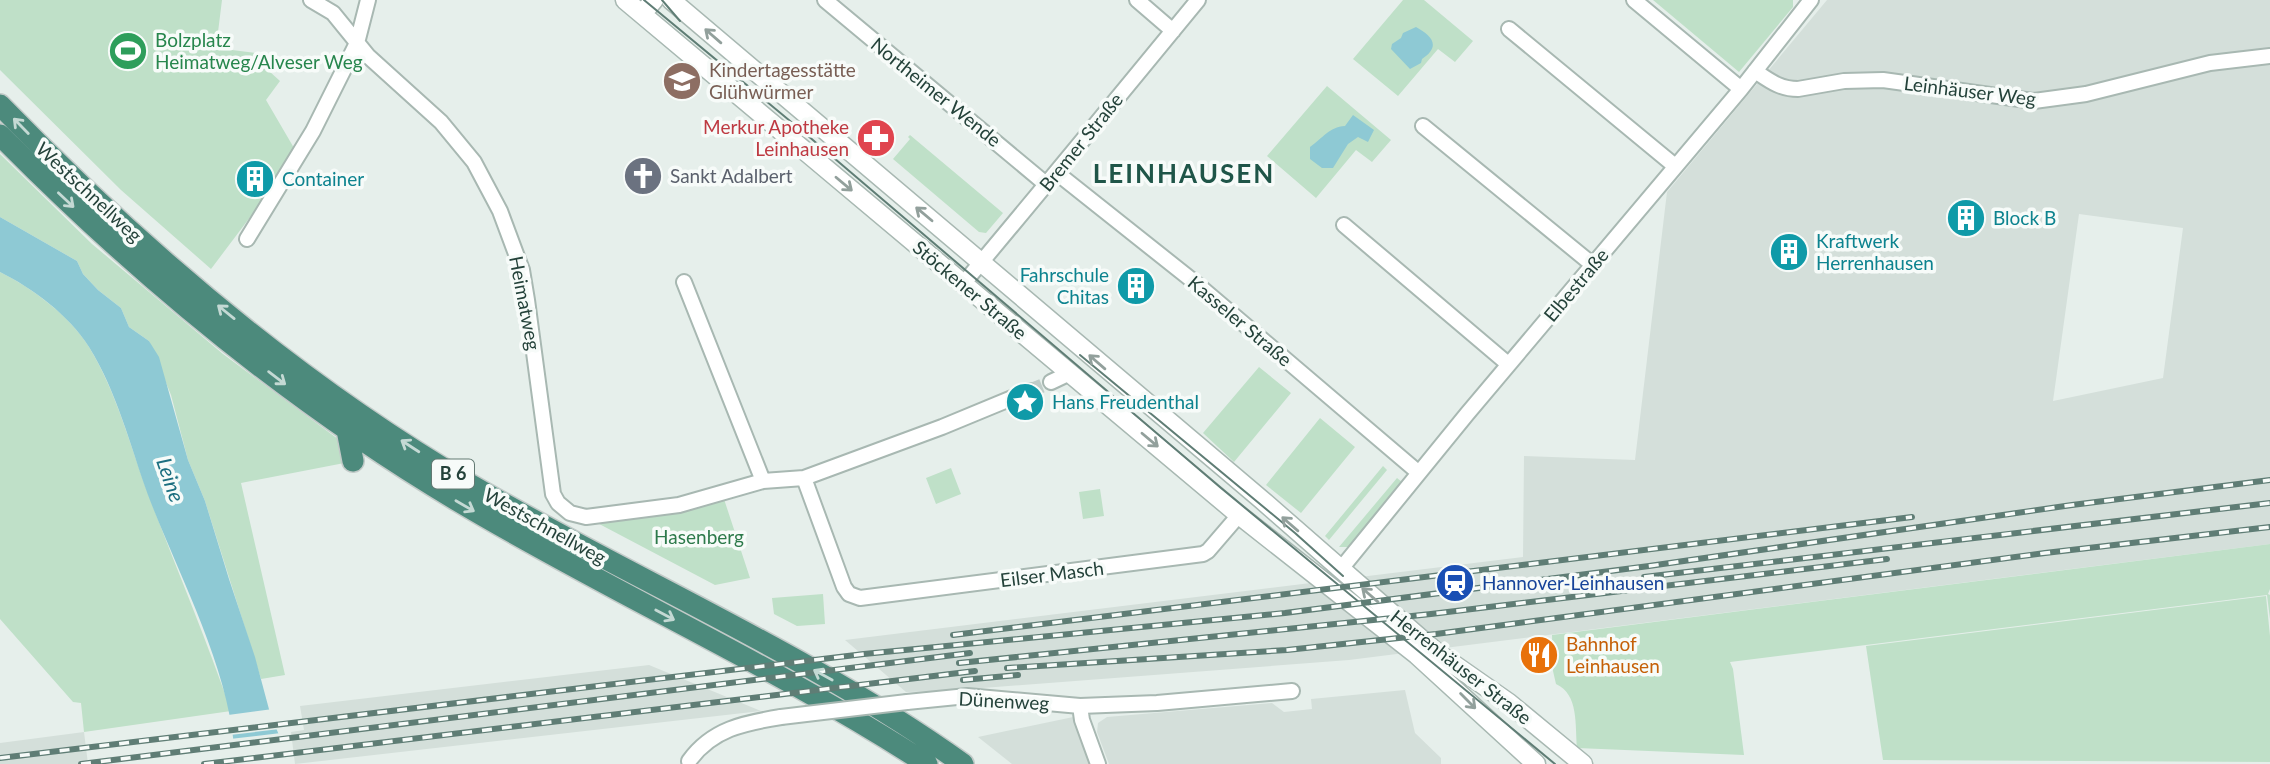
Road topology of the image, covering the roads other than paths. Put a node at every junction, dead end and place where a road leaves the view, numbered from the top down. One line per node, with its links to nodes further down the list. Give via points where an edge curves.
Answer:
1 (312, 0): 14 (street, Heimatweg, via 333,13)
2 (368, 0): 14 (street)
3 (625, 0): 11 (street, Stöckener Straße)
4 (654, 0): 11 (street)
5 (671, 0): 26 (street, Stöckener Straße, one-way to 5)
6 (825, 0): 23 (street, Northeimer Wende)
7 (1137, 0): 13 (street)
8 (1198, 0): 13 (street, Bremer Straße)
9 (1634, 0): 17 (street)
10 (1811, 0): 16 (street, Elbestraße)
11 (642, 14): 29 (street, Stöckener Straße, one-way to 29)
12 (1509, 29): 21 (street)
13 (1172, 31): 22 (street, Bremer Straße)
14 (357, 43): 25 (street, via 313,131); 38 (street, Heimatweg, via 460,144 500,211 522,270 553,494 558,503 570,513 586,517 679,505)
15 (2270, 56): 16 (street, Leinhäuser Weg, via 2210,63 2086,94 2034,101 1874,80 1787,89)
16 (1755, 71): 17 (street, Elbestraße)
17 (1741, 89): 21 (street, Elbestraße)
18 (0, 105): 46 (highway, Westschnellweg / B 6, one-way to 18, via 867,700 467,483 317,383 112,215)
19 (1423, 126): 27 (street)
20 (0, 135): 34 (highway, Westschnellweg / B 6, one-way to 34, via 106,238 231,343)
21 (1675, 166): 27 (street, Elbestraße)
22 (1057, 173): 23 (street, Bremer Straße); 36 (street, Kasseler Straße, via 1198,285)
23 (1047, 185): 26 (street, Bremer Straße)
24 (1344, 225): 30 (street)
25 (247, 239)
26 (981, 261): 29 (street, Bremer Straße); 40 (street, Stöckener Straße, one-way to 26)
27 (1592, 265): 30 (street, Elbestraße)
28 (684, 282): 38 (street)
29 (962, 284): 31 (street, Stöckener Straße)
30 (1508, 364): 36 (street, Elbestraße)
31 (1070, 373): 32 (street); 39 (street, Stöckener Straße, one-way to 39)
32 (1051, 382)
33 (1029, 391): 37 (street)
34 (347, 430): 35 (highway); 45 (highway, Westschnellweg / B 6, one-way to 45, via 533,545 790,681)
35 (353, 461)
36 (1419, 473): 40 (street, Elbestraße)
37 (804, 478): 38 (street); 39 (street, Eilser Masch, via 849,594 860,598 1196,556 1208,551)
38 (763, 481)
39 (1238, 515): 41 (street, Stöckener Straße)
40 (1340, 570): 49 (street, Herrenhäuser Straße, one-way to 40, via 1436,652)
41 (1318, 577): 48 (street, Herrenhäuser Straße, one-way to 48, via 1442,677)
42 (1292, 691): 43 (street, Dünenweg)
43 (1080, 706): 44 (street, Dünenweg, bridge, via 967,696 781,717 726,729 709,739); 47 (street)
44 (689, 761)
45 (927, 764)
46 (963, 764)
47 (1098, 764)
48 (1536, 764)
49 (1583, 764)

